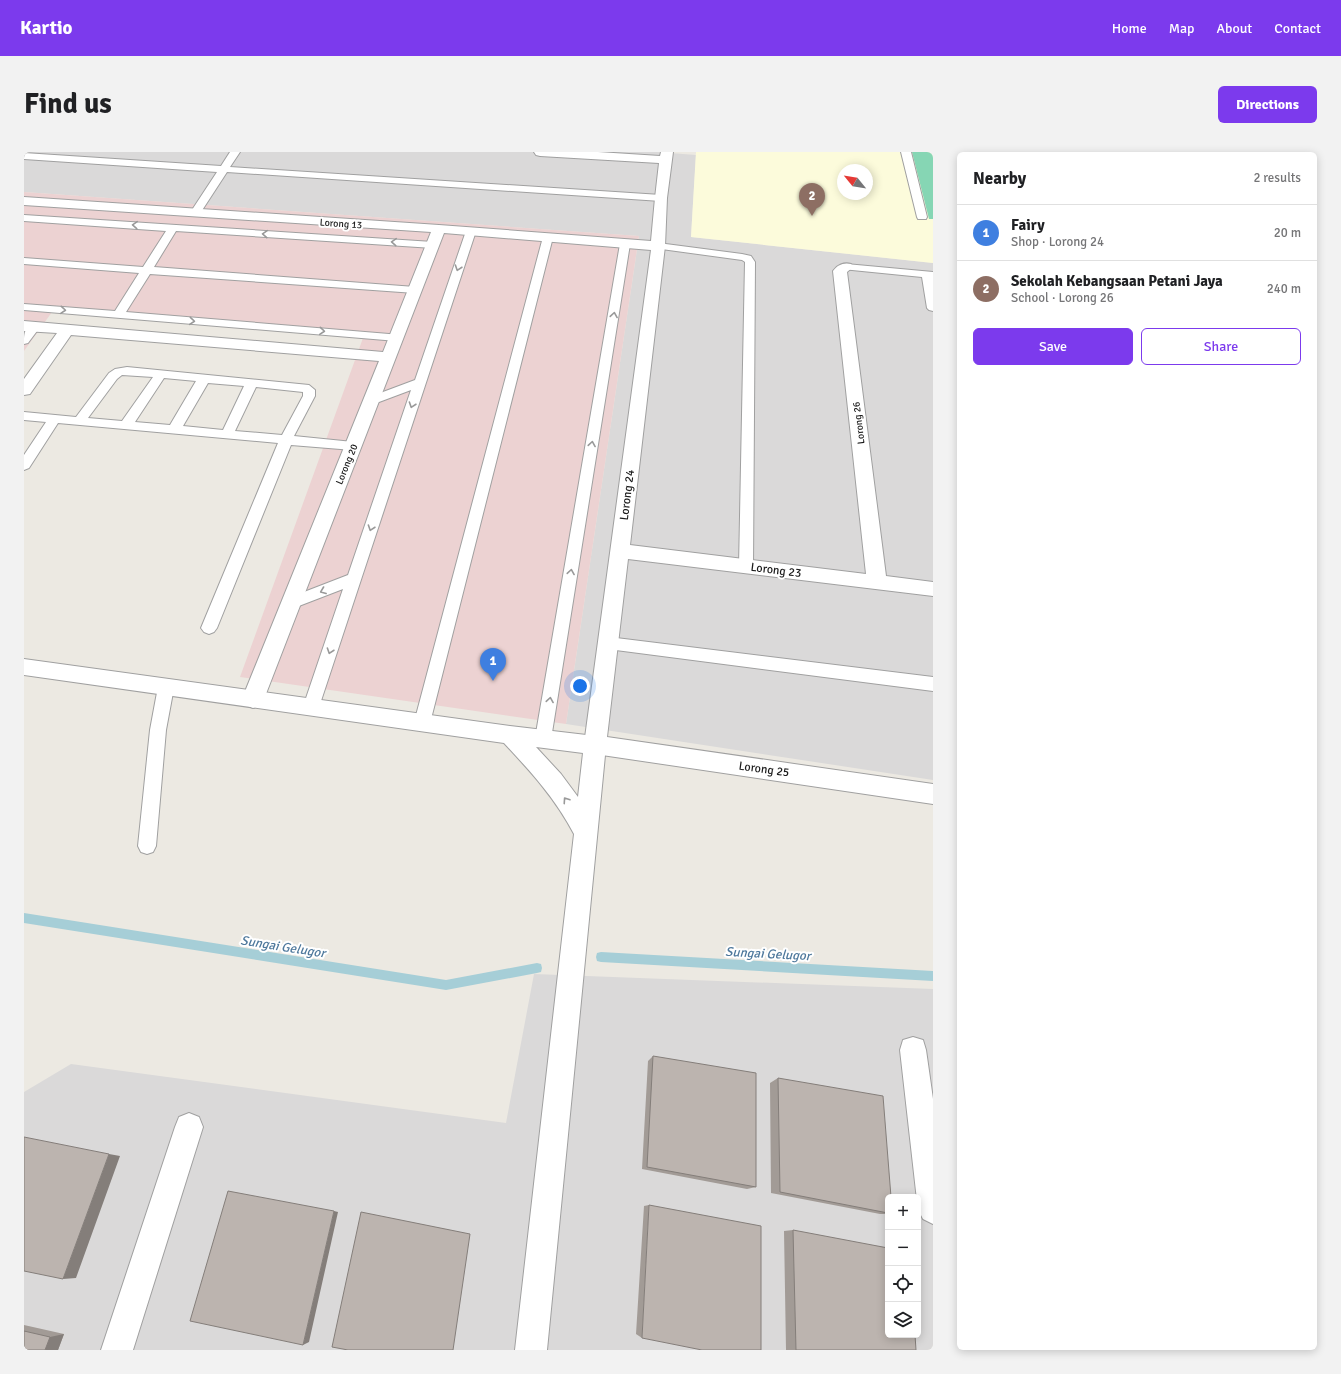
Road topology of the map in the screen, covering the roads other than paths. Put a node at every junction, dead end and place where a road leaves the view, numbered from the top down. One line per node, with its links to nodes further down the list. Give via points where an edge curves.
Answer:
1 (235, 152): 6 (lane)
2 (540, 152): 5 (street)
3 (906, 152): 10 (lane)
4 (24, 156): 6 (lane)
5 (666, 156): 7 (street, Lorong 24)
6 (224, 168): 7 (lane); 9 (lane)
7 (661, 198): 18 (street, Lorong 24)
8 (24, 201): 9 (street, Lorong 13)
9 (195, 213): 13 (street, Lorong 13)
10 (922, 217)
11 (24, 218): 12 (lane, one-way to 11)
12 (173, 228): 17 (lane, one-way to 12); 21 (lane)
13 (440, 229): 14 (street, Lorong 13); 17 (street, Lorong 20)
14 (471, 231): 15 (street, Lorong 13); 34 (lane, one-way to 34)
15 (548, 238): 16 (street, Lorong 13); 60 (lane)
16 (626, 244): 18 (street, Lorong 13); 62 (lane, one-way to 16)
17 (433, 245): 23 (street, Lorong 20)
18 (658, 246): 47 (street, Lorong 24); 48 (lane, via 748,258 750,262)
19 (24, 261): 21 (lane)
20 (846, 267): 22 (lane); 50 (street, Lorong 26, via 840,271)
21 (146, 270): 23 (lane); 26 (lane)
22 (930, 274): 25 (lane)
23 (415, 290): 29 (street, Lorong 20)
24 (24, 307): 26 (lane, one-way to 26)
25 (933, 308)
26 (118, 314): 29 (lane, one-way to 29)
27 (29, 327): 28 (street); 30 (lane)
28 (67, 330): 31 (street); 36 (street)
29 (396, 337): 31 (street, Lorong 20)
30 (24, 340)
31 (389, 357): 37 (street, Lorong 20)
32 (161, 374): 33 (lane); 40 (lane, via 119,372 113,376); 41 (lane)
33 (204, 378): 35 (lane); 42 (lane)
34 (420, 382): 37 (lane); 49 (lane, one-way to 49)
35 (252, 383): 43 (lane); 44 (lane, via 309,390 309,396)
36 (24, 390)
37 (372, 401): 45 (street, Lorong 20)
38 (24, 416): 39 (lane)
39 (55, 418): 40 (lane); 46 (lane)
40 (79, 421): 41 (lane)
41 (126, 425): 42 (lane)
42 (174, 430): 43 (lane)
43 (227, 434): 44 (lane)
44 (286, 440): 45 (lane); 53 (lane)
45 (353, 446): 52 (street, Lorong 20)
46 (24, 465)
47 (620, 551): 48 (street, Lorong 23); 54 (street, Lorong 24)
48 (746, 567): 50 (street, Lorong 23)
49 (354, 579): 52 (lane, one-way to 52); 59 (lane, one-way to 59)
50 (877, 582): 51 (street, Lorong 23)
51 (933, 588)
52 (291, 603): 58 (street, Lorong 20)
53 (209, 628)
54 (608, 643): 56 (lane); 63 (street, Lorong 24)
55 (24, 667): 57 (street, Lorong 25)
56 (933, 684)
57 (166, 687): 58 (street, Lorong 25); 66 (lane, via 158,730)
58 (253, 699): 59 (street, Lorong 25)
59 (311, 707): 60 (street, Lorong 25)
60 (422, 723): 61 (street, Lorong 25)
61 (510, 735): 62 (street, Lorong 25); 65 (street, one-way to 61, via 571,806 553,781)
62 (544, 739): 63 (street, Lorong 25)
63 (595, 745): 64 (street, Lorong 25); 65 (street, Lorong 24)
64 (933, 794)
65 (586, 834): 71 (street, Lorong 24)
66 (147, 846)
67 (913, 1050): 69 (street)
68 (189, 1127): 70 (street)
69 (933, 1209)
70 (117, 1350)
71 (531, 1350)

